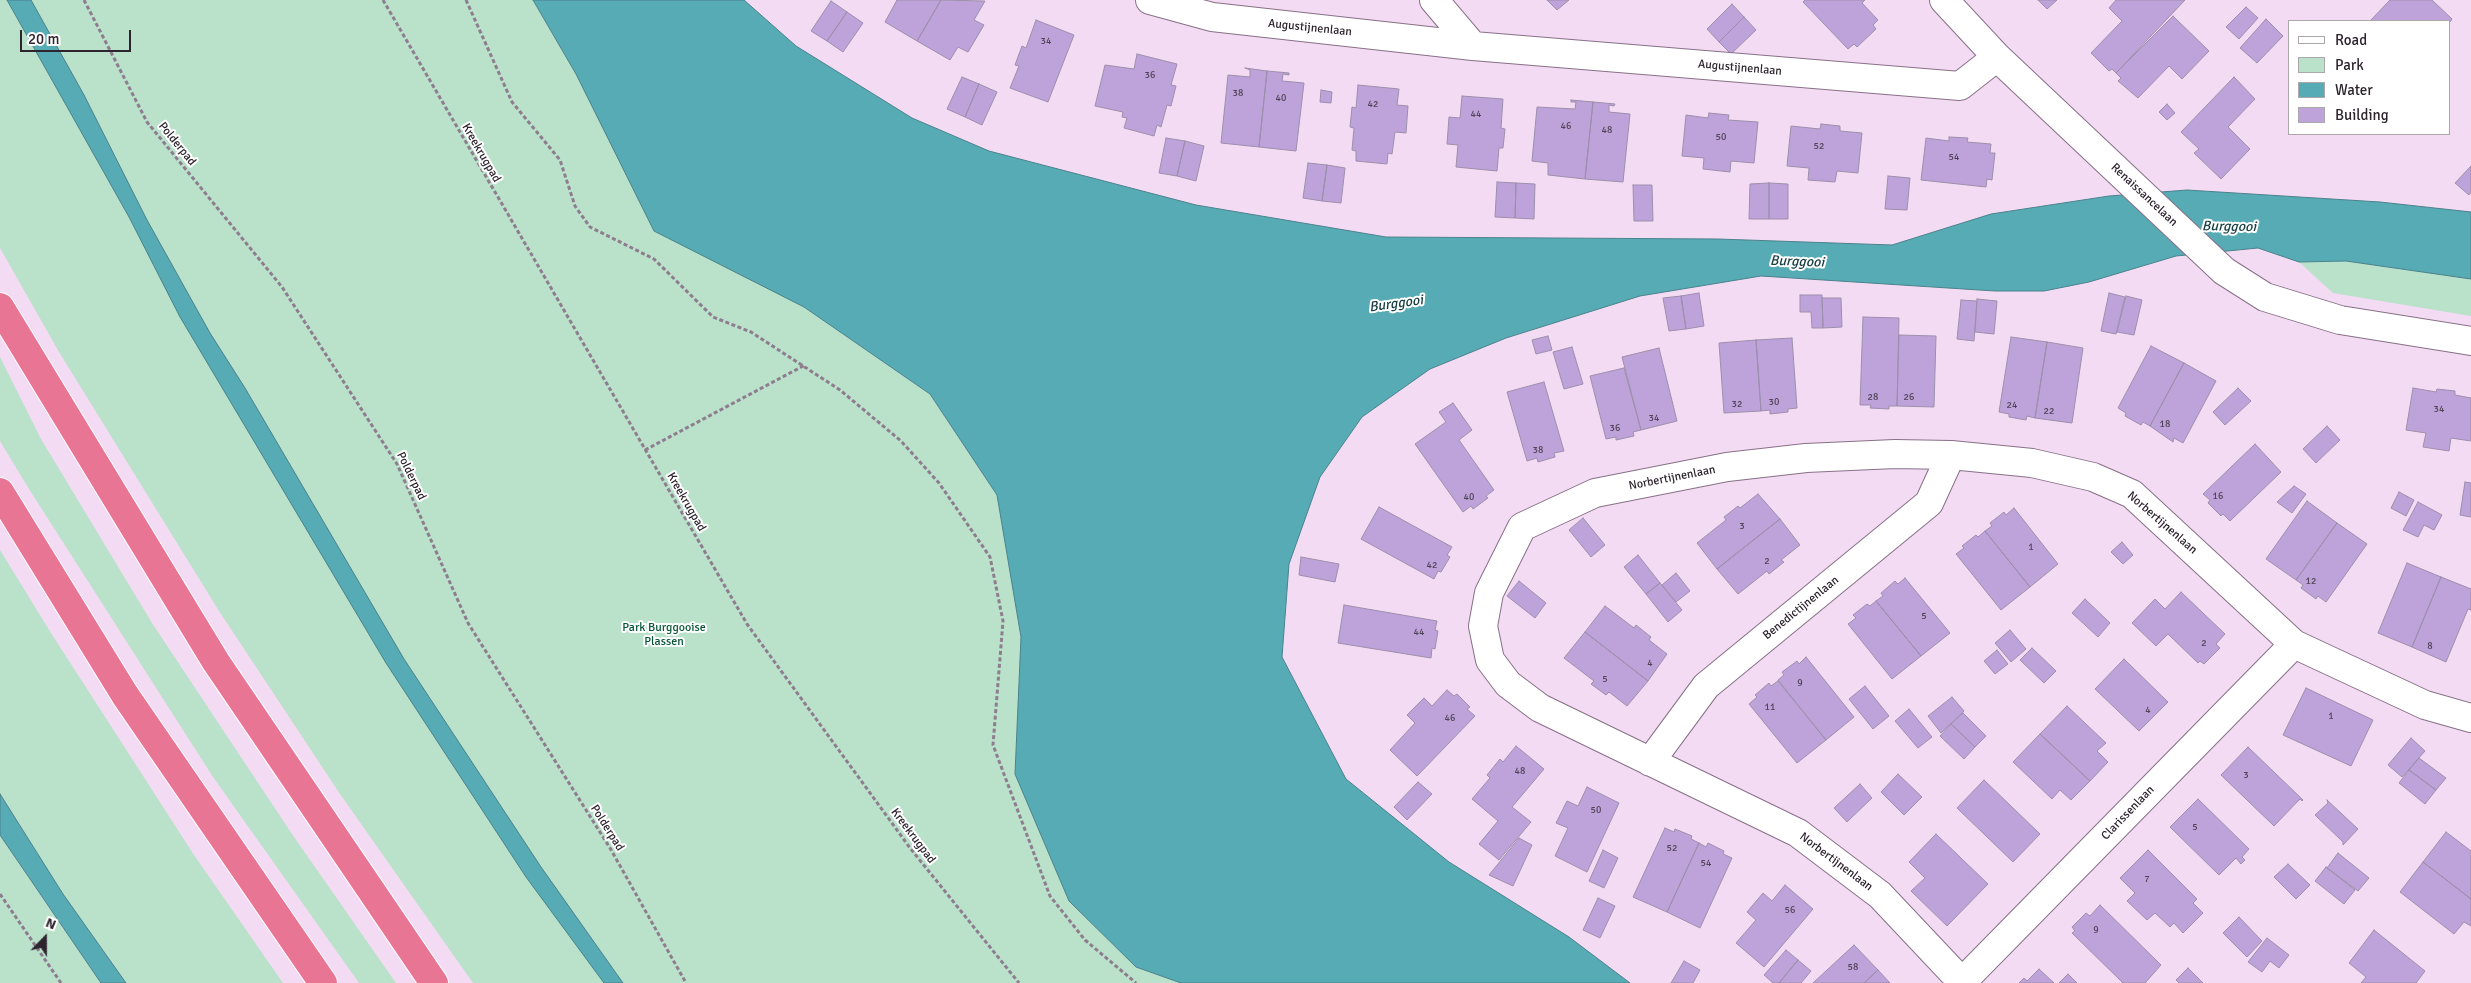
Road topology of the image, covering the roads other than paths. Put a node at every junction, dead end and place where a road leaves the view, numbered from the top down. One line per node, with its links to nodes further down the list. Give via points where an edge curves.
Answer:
1 (1150, 0): 4 (street, Augustijnenlaan, via 1212,17)
2 (1434, 0): 4 (street)
3 (1944, 0): 5 (street, Renaissancelaan)
4 (1473, 46): 5 (street, Augustijnenlaan, via 1960,86)
5 (1997, 57): 7 (street, Renaissancelaan, via 2224,271 2265,297 2340,320)
6 (0, 308): 15 (highway, via 216,662)
7 (2471, 341)
8 (1951, 455): 10 (street, Norbertijnenlaan, via 2032,463 2093,477 2132,494); 12 (street, Benedictijnenlaan, via 1929,503 1706,686); 12 (street, Norbertijnenlaan, via 1806,458 1726,467 1595,493 1522,527 1488,593 1483,626 1490,660 1508,684 1540,708)
9 (0, 492): 14 (highway, via 125,694)
10 (2294, 644): 11 (street, Norbertijnenlaan, via 2425,705); 13 (street, Clarissenlaan)
11 (2471, 718)
12 (1650, 762): 13 (street, Norbertijnenlaan, via 1798,833 1880,895)
13 (1962, 982)
14 (323, 983)
15 (434, 983)

